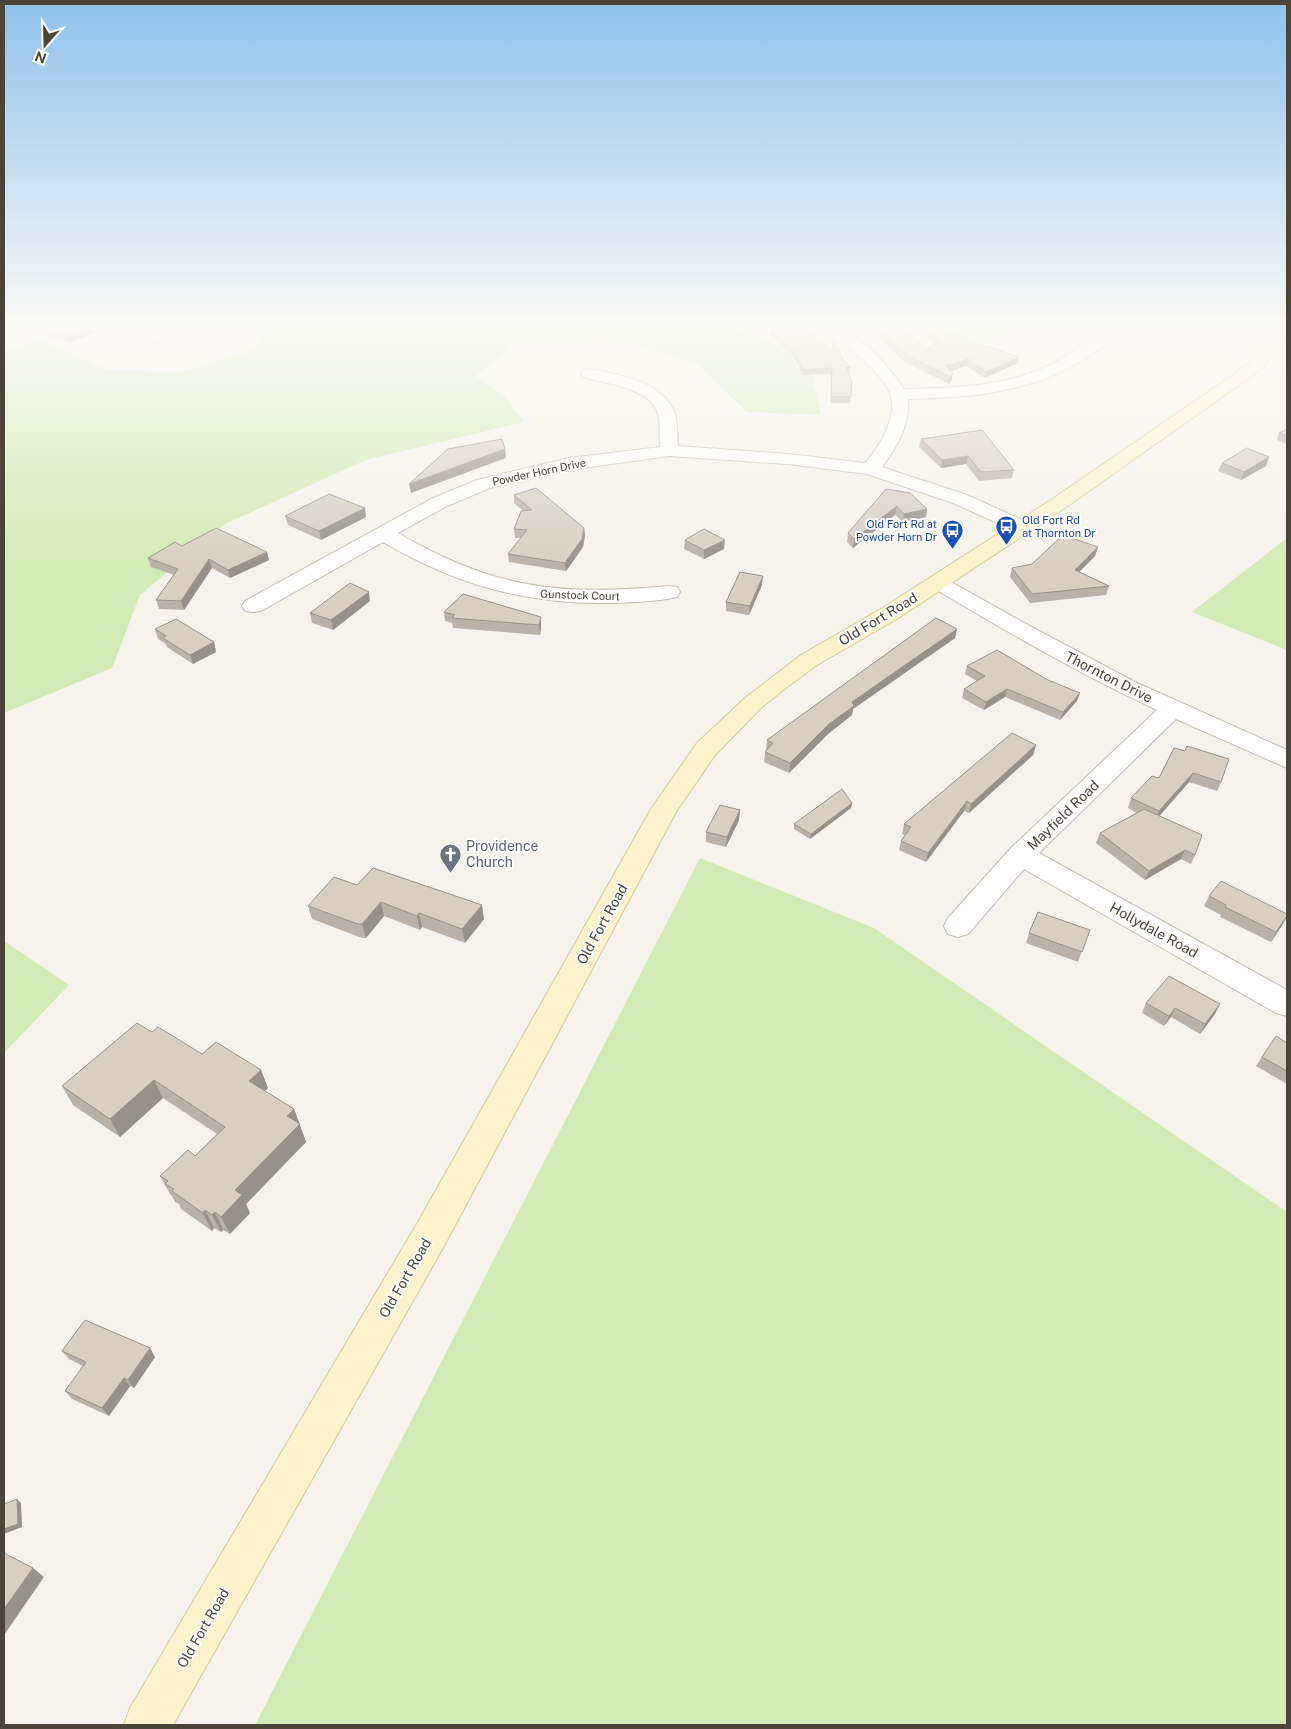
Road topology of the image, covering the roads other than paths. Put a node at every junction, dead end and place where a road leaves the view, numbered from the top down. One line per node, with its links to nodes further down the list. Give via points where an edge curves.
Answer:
1 (664, 408): 4 (street)
2 (898, 408): 5 (street, via 898,420 888,448)
3 (1196, 408): 6 (main road, Old Fort Road)
4 (669, 451): 5 (street, Powder Horn Drive, via 788,459); 7 (street, Powder Horn Drive, via 569,464 484,484 440,502)
5 (870, 470): 6 (street, Powder Horn Drive, via 960,499)
6 (1022, 528): 8 (main road, Old Fort Road)
7 (382, 533): 9 (street, Gunstock Court, via 436,564 513,589 596,598); 10 (street, Powder Horn Drive)
8 (937, 582): 11 (street, Thornton Drive, via 1071,658); 16 (main road, Old Fort Road, via 809,660 779,682 724,730 691,768 664,810 431,1234)
9 (670, 592)
10 (253, 606)
11 (1173, 708): 12 (street, Thornton Drive); 13 (street, Mayfield Road)
12 (1287, 760)
13 (1021, 855): 14 (street, Mayfield Road); 15 (street, Hollydale Road)
14 (958, 926)
15 (1287, 1004)
16 (147, 1725)

